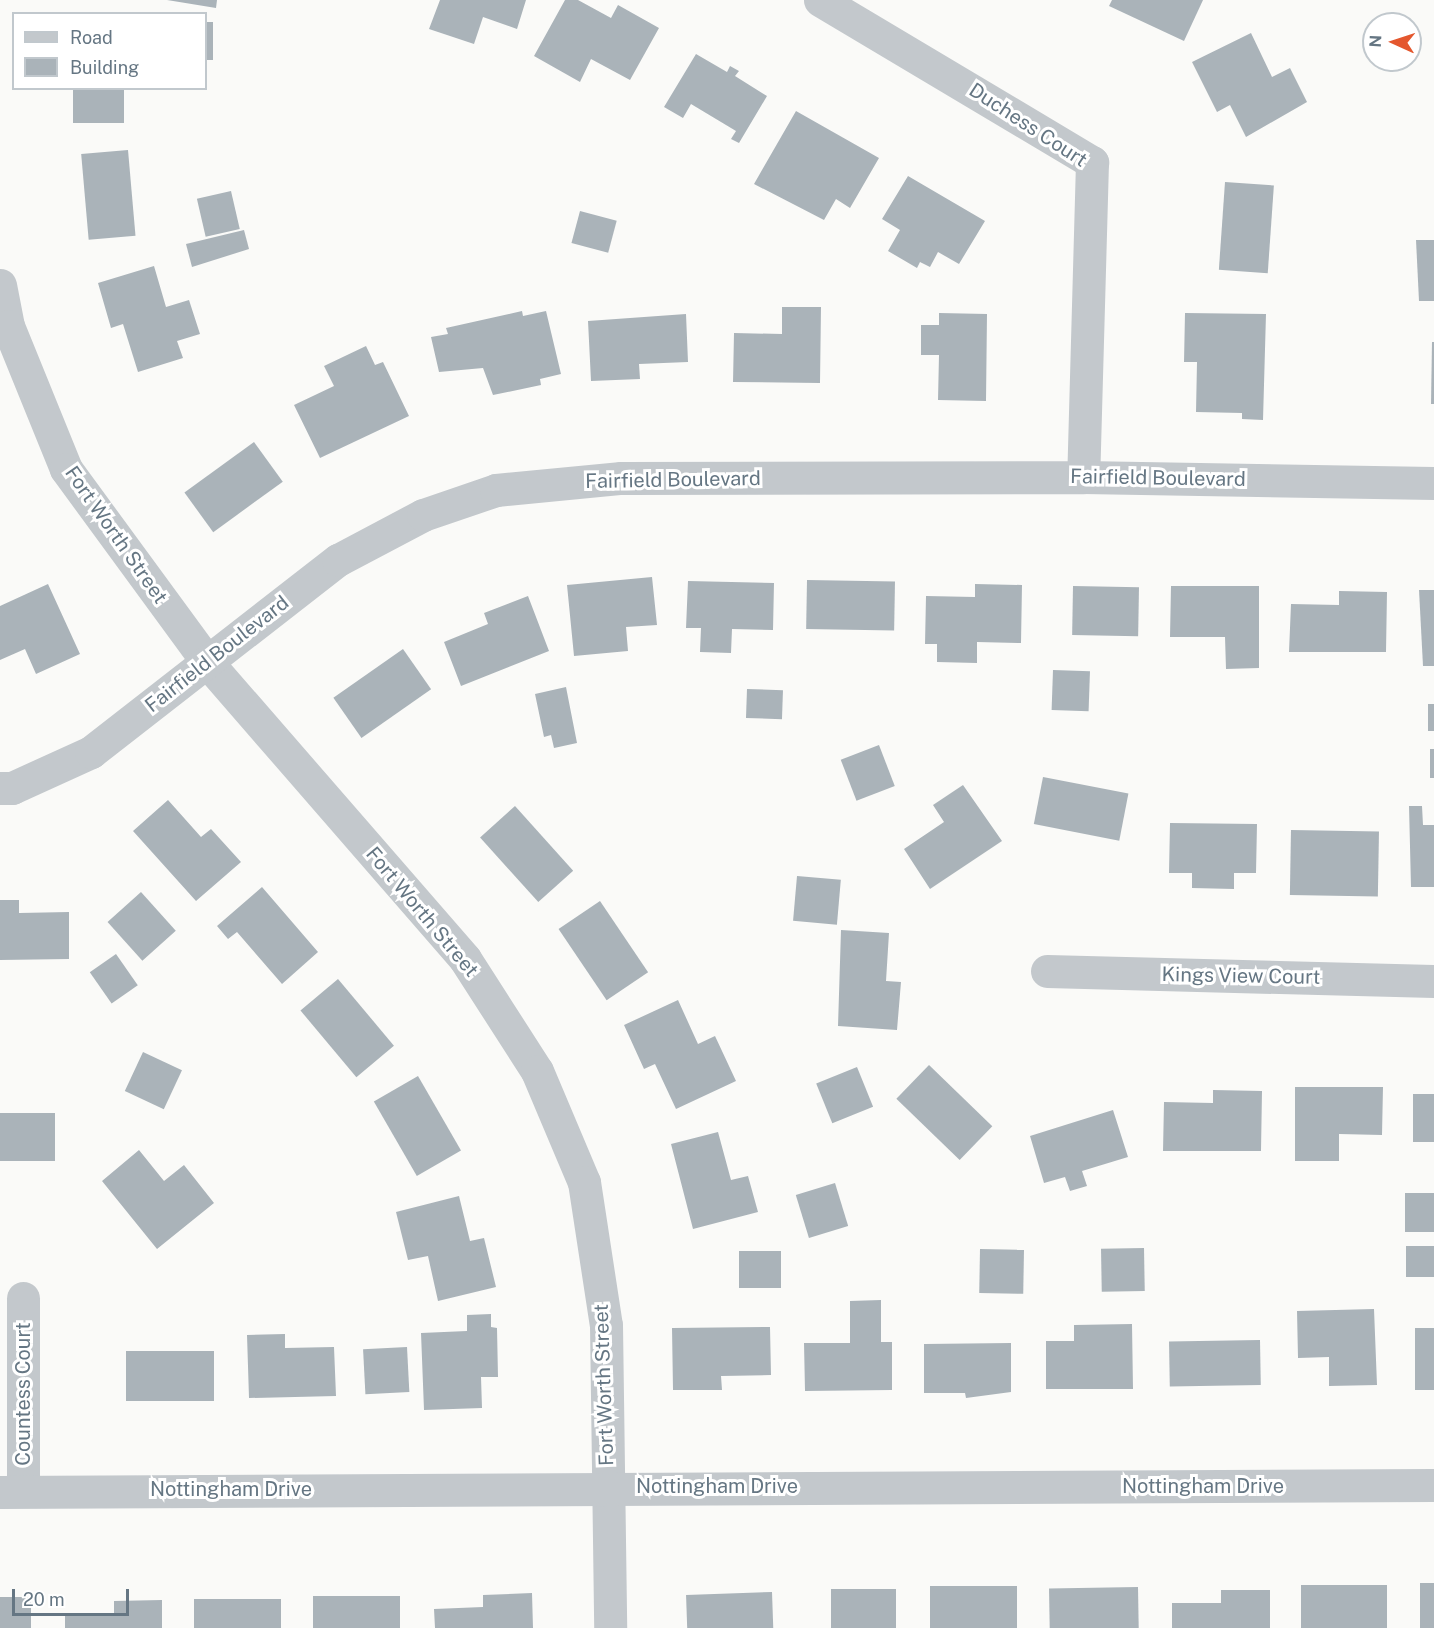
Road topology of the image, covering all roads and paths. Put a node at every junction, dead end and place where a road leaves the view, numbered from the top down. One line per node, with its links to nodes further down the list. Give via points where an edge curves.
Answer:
1 (820, 0): 3 (street, Duchess Court, via 1092,162)
2 (0, 285): 5 (street, Fort Worth Street, via 8,326 66,470)
3 (1083, 477): 4 (street, Fairfield Boulevard); 5 (street, Fairfield Boulevard, via 621,478 496,490 423,515 338,561)
4 (1434, 483)
5 (207, 662): 6 (street, Fairfield Boulevard, via 91,752 12,788); 11 (street, Fort Worth Street, via 465,958 537,1071 584,1182 606,1325)
6 (0, 788)
7 (1047, 971): 8 (street, Kings View Court)
8 (1434, 981)
9 (22, 1298): 12 (street, Countess Court)
10 (1434, 1485): 11 (street, Nottingham Drive)
11 (607, 1486): 12 (street, Nottingham Drive); 13 (street, Fort Worth Street)
12 (12, 1491)
13 (610, 1628)

